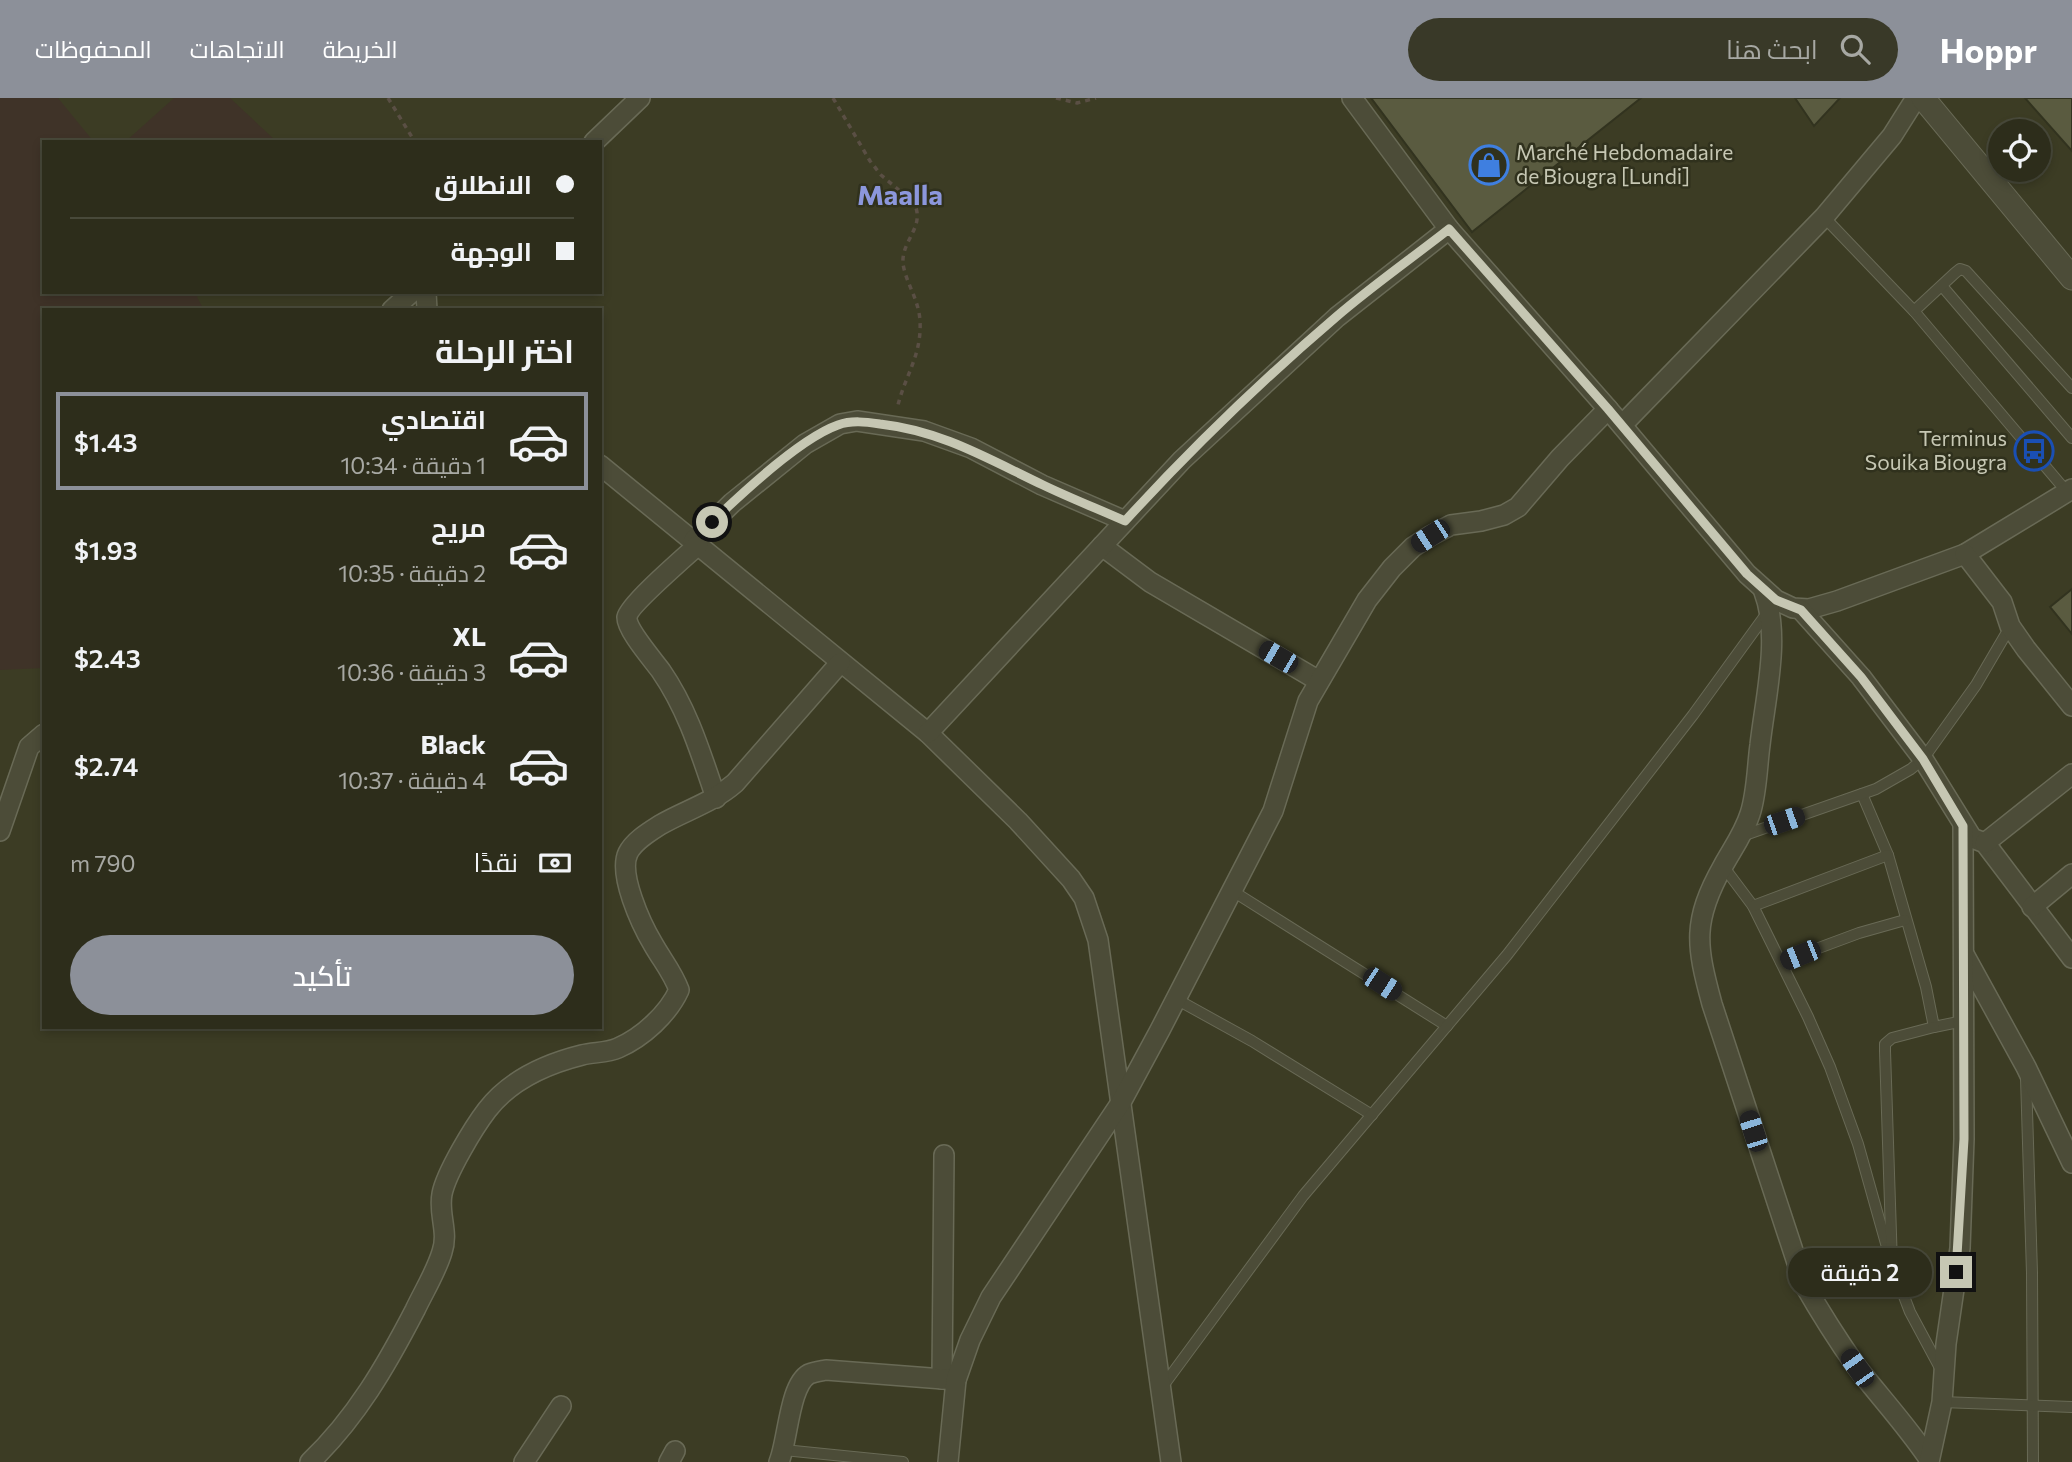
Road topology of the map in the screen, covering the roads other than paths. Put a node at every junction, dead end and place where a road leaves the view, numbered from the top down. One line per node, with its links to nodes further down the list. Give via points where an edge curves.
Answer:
1 (640, 98): 5 (street)
2 (1352, 98): 7 (street)
3 (1916, 98): 6 (street, via 1892,136)
4 (1923, 98): 8 (street)
5 (596, 140)
6 (1824, 217): 12 (lane); 15 (street)
7 (1449, 229): 14 (street); 19 (street, via 1337,317 1262,384)
8 (2072, 278)
9 (1942, 286): 12 (lane); 13 (lane, via 1955,272 1966,271); 16 (lane)
10 (410, 294): 11 (street)
11 (393, 308)
12 (1914, 311): 18 (lane)
13 (2072, 388)
14 (1608, 409): 15 (street); 27 (street, via 1518,507 1504,515 1451,525 1413,547 1367,600)
15 (1622, 425): 23 (street)
16 (2072, 438)
17 (602, 467): 20 (street)
18 (2070, 490): 22 (street)
19 (1125, 521): 20 (street, via 924,431 857,421 840,424 805,444 758,481); 21 (street)
20 (695, 543): 26 (street); 34 (street, via 627,618 673,688 695,734)
21 (1102, 546): 27 (street, via 1150,582); 29 (street)
22 (1965, 554): 24 (street); 25 (street, via 2002,602)
23 (1768, 600): 24 (street); 37 (street, via 1770,655 1756,784); 51 (lane, via 1716,684)
24 (1801, 610): 31 (street, via 1861,677)
25 (2010, 626): 28 (street); 31 (lane, via 1976,685)
26 (841, 663): 29 (street); 34 (street, via 744,774)
27 (1319, 681): 42 (street, via 1308,701 1273,811)
28 (2072, 706)
29 (928, 733): 54 (street, via 1018,821 1084,898 1098,940)
30 (42, 736): 36 (street, via 29,747)
31 (1923, 759): 33 (lane, via 1887,784); 35 (street)
32 (2072, 774): 38 (street)
33 (1862, 794): 37 (lane); 39 (lane)
34 (716, 798): 69 (street, via 645,835 625,862 637,911 675,978 679,990 675,1000 630,1042 546,1067 517,1081 486,1111 442,1195 446,1235 433,1274 386,1364 349,1421)
35 (1963, 826): 38 (street, via 1972,838); 46 (street)
36 (0, 831)
37 (1742, 836): 40 (street)
38 (1985, 843): 44 (street)
39 (1888, 855): 43 (lane); 45 (lane)
40 (1723, 866): 43 (lane); 67 (street, via 1698,933 1699,959 1804,1284 1857,1368)
41 (2072, 874): 44 (street)
42 (1231, 890): 49 (street); 51 (lane)
43 (1753, 906): 48 (lane)
44 (2032, 907): 47 (street)
45 (1905, 920): 48 (lane); 52 (lane)
46 (1965, 954): 50 (street); 53 (street)
47 (2072, 958)
48 (1782, 962): 58 (lane, via 1858,1144)
49 (1176, 999): 54 (street); 55 (lane)
50 (1963, 1021): 52 (lane); 59 (street, via 1959,1248)
51 (1447, 1026): 55 (lane)
52 (1934, 1027): 58 (lane, via 1885,1044)
53 (2025, 1067): 57 (street); 63 (lane)
54 (1120, 1104): 60 (street, via 991,1297); 61 (street)
55 (1372, 1115): 61 (lane, via 1303,1196)
56 (944, 1155): 60 (street)
57 (2072, 1163)
58 (1892, 1265): 59 (lane, via 1910,1312)
59 (1944, 1376): 62 (street)
60 (949, 1379): 66 (street, via 825,1370 809,1374 796,1392); 72 (street)
61 (1160, 1390): 73 (street)
62 (1942, 1402): 63 (lane); 67 (street)
63 (2032, 1404): 65 (lane); 74 (lane)
64 (561, 1406): 70 (street)
65 (2072, 1407)
66 (782, 1456): 68 (lane)
67 (1929, 1460)
68 (876, 1461): 71 (lane)
69 (310, 1462)
70 (524, 1462)
71 (903, 1462)
72 (948, 1462)
73 (1171, 1462)
74 (2033, 1462)

